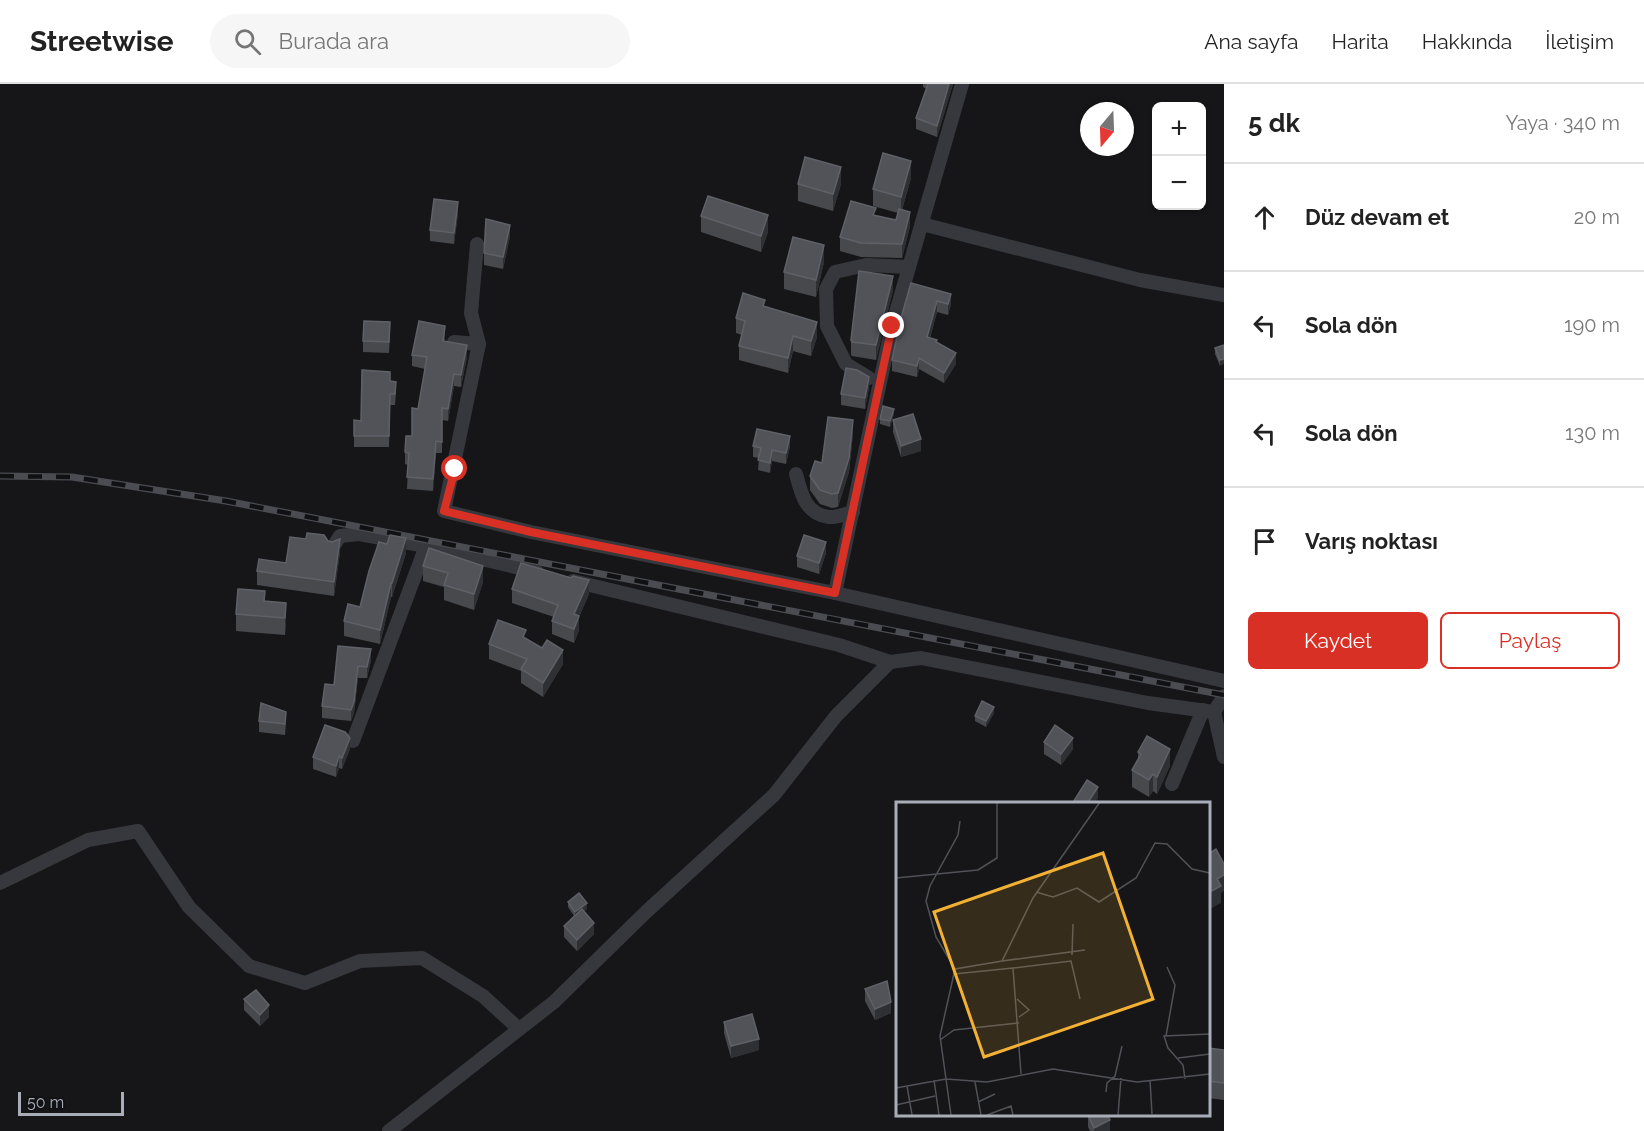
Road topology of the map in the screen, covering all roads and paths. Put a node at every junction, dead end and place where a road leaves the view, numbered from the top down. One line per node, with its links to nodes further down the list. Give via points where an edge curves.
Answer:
1 (962, 84): 2 (street)
2 (922, 224): 4 (street); 5 (street, via 1140,280)
3 (477, 244): 7 (street, via 471,313)
4 (909, 267): 8 (street); 8 (street, via 866,265 835,272 826,289 827,326 846,364)
5 (1224, 295)
6 (453, 342): 7 (street)
7 (479, 344): 13 (street, via 444,511)
8 (880, 384): 10 (street)
9 (796, 474): 10 (street, via 803,500 812,511 829,517)
10 (853, 512): 13 (street)
11 (426, 546): 12 (street, via 359,534 340,536); 14 (street, via 838,645); 18 (street)
12 (333, 547)
13 (835, 593): 15 (street)
14 (890, 662): 17 (street, via 921,658 1148,703); 22 (street, via 836,716 774,795 554,1002)
15 (1224, 681)
16 (1224, 696): 17 (street)
17 (1209, 711): 19 (street); 20 (street)
18 (353, 741)
19 (1224, 757)
20 (1172, 784)
21 (0, 883): 22 (street, via 88,840 138,831 189,907 249,966 305,983 360,961 422,958 483,996)
22 (519, 1029): 23 (street)
23 (388, 1131)

